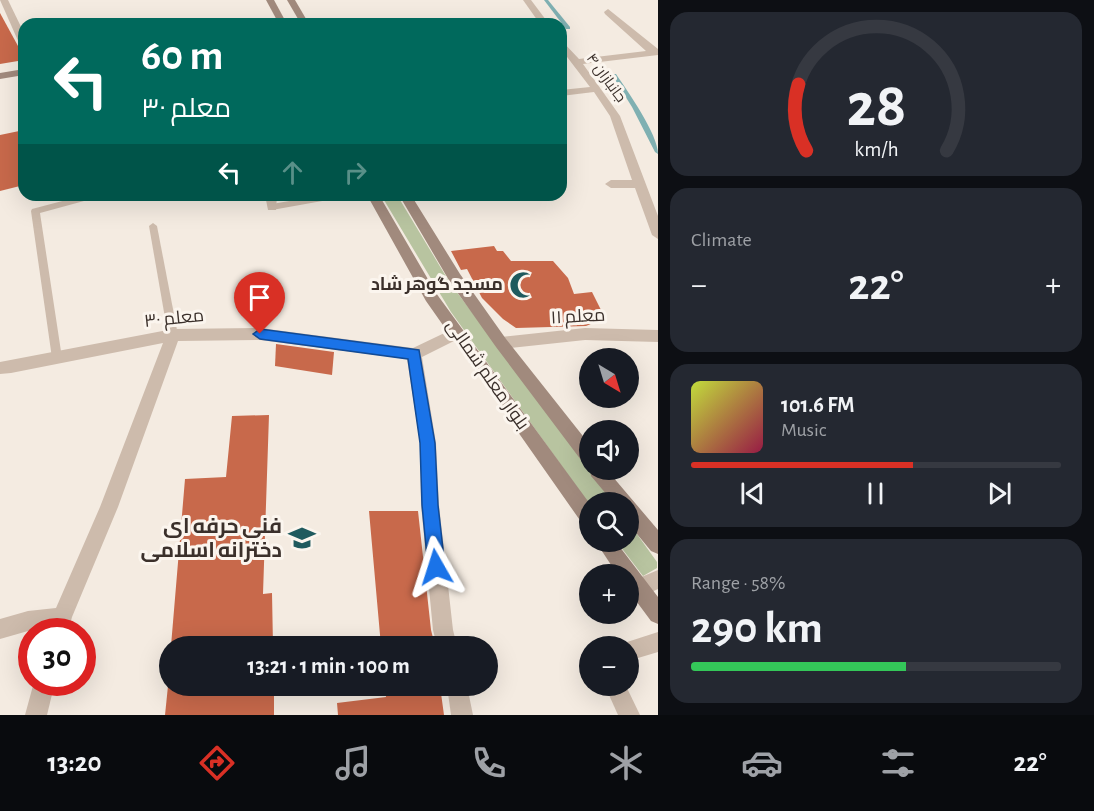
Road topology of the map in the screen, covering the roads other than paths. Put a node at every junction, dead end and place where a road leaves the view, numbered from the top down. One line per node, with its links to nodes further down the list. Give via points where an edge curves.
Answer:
1 (4, 0): 9 (street)
2 (270, 0): 6 (main road)
3 (291, 0): 7 (main road)
4 (527, 0): 8 (street)
5 (608, 12): 11 (street)
6 (280, 18)
7 (302, 18)
8 (538, 18)
9 (18, 28)
10 (567, 51): 12 (street, جانبازان ۴)
11 (655, 52): 12 (street)
12 (576, 62): 15 (street, جانبازان ۴)
13 (18, 73): 14 (main road)
14 (0, 76)
15 (597, 89): 16 (street); 18 (street, جانبازان ۴, via 615,116)
16 (567, 92)
17 (611, 184): 18 (street)
18 (640, 184): 23 (street, جانبازان ۴)
19 (73, 201): 29 (lane, via 34,211)
20 (376, 201): 24 (main road, بلوار معلم شمالی, via 431,297)
21 (409, 201): 27 (main road, بلوار معلم شمالی, via 455,278)
22 (153, 226): 25 (lane)
23 (657, 235)
24 (457, 333): 28 (street); 34 (main road, بلوار معلم شمالی)
25 (173, 335): 28 (street, معلم ۳۰, via 260,334); 29 (street, معلم ۳۰); 40 (street)
26 (657, 336): 27 (street, معلم ۱۱, via 585,334)
27 (501, 343): 31 (main road, بلوار معلم شمالی)
28 (414, 354): 43 (street, via 428,443 430,505)
29 (57, 358): 30 (street, معلم ۳۰)
30 (0, 368)
31 (579, 445)
32 (605, 480): 33 (main road)
33 (616, 492)
34 (579, 504)
35 (639, 522): 36 (main road)
36 (657, 545)
37 (657, 579): 38 (street)
38 (639, 588): 39 (main road)
39 (657, 614)
40 (63, 618)
41 (18, 624): 42 (street)
42 (0, 629)
43 (444, 636)
44 (657, 642): 45 (street)
45 (639, 648)
46 (41, 696): 49 (street)
47 (459, 696): 50 (street)
48 (620, 696): 51 (street)
49 (36, 715)
50 (462, 715)
51 (629, 715)

